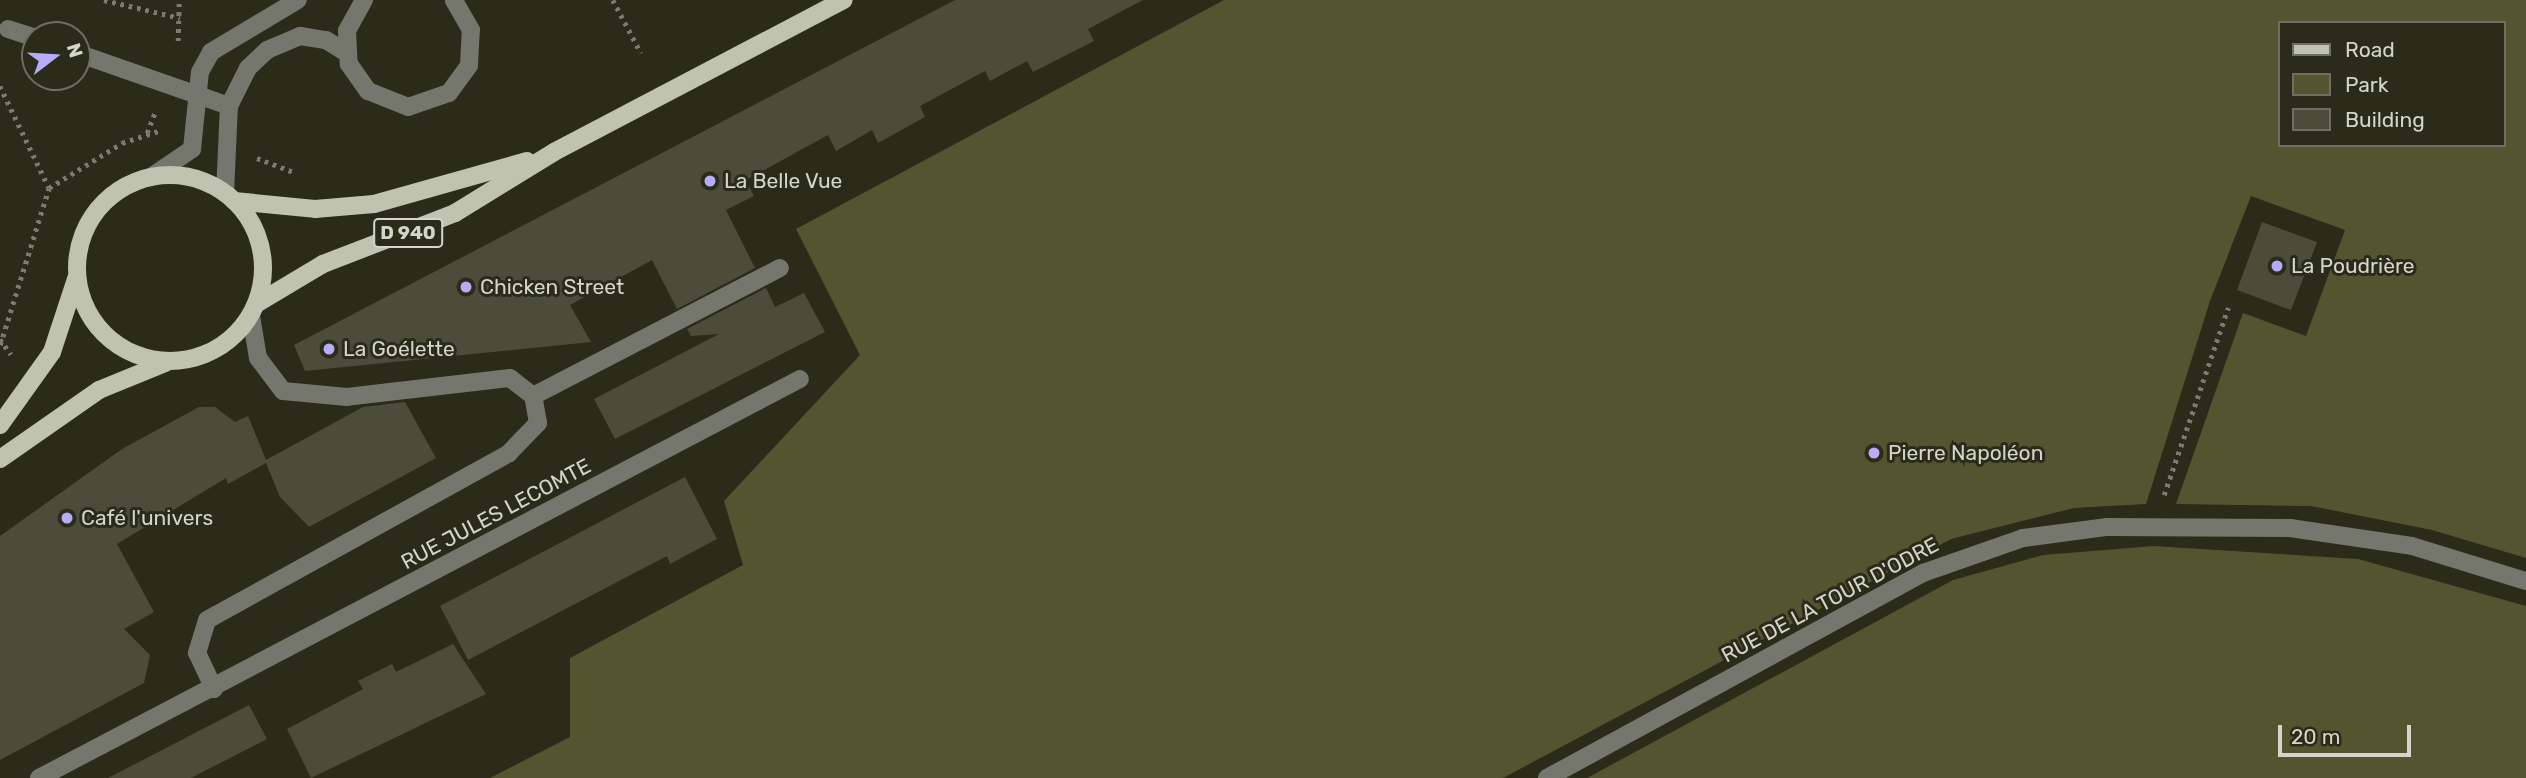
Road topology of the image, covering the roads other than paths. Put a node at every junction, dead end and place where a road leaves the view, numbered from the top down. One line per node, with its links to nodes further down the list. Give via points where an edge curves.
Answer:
1 (298, 0): 9 (street, via 211,52)
2 (364, 0): 7 (street, via 347,31)
3 (454, 0): 7 (street, via 467,19 472,53 464,75 440,99 419,107 386,103 360,83)
4 (844, 0): 11 (main road, D 940)
5 (8, 29): 6 (street)
6 (21, 33)
7 (347, 53): 10 (street, via 317,37 289,38 248,68)
8 (91, 58): 9 (street)
9 (197, 96): 10 (street); 12 (street, via 192,149)
10 (229, 106): 13 (street)
11 (554, 152): 13 (main road, D 940, via 374,204 315,209); 16 (main road, D 940, via 455,213 324,264)
12 (151, 177): 13 (main road, via 186,176); 15 (main road, via 116,192 96,212 82,238)
13 (230, 197): 16 (main road, via 261,249)
14 (780, 268): 19 (street)
15 (77, 276): 17 (main road, via 89,313 107,337 131,353); 20 (main road, via 52,352)
16 (254, 309): 17 (main road, via 216,349); 19 (street, via 262,367 292,395 347,397 497,378 519,381)
17 (169, 361): 21 (main road, via 83,399)
18 (800, 379): 23 (street, RUE JULES LECOMTE)
19 (533, 396): 23 (street, via 538,423 523,445 207,620 197,653)
20 (0, 425)
21 (0, 459)
22 (2526, 582): 25 (street, RUE DE LA TOUR D'ODRE, via 2447,554 2355,535 2154,525 2048,533 1945,562)
23 (214, 689): 24 (street, RUE JULES LECOMTE)
24 (39, 778)
25 (1546, 778)

